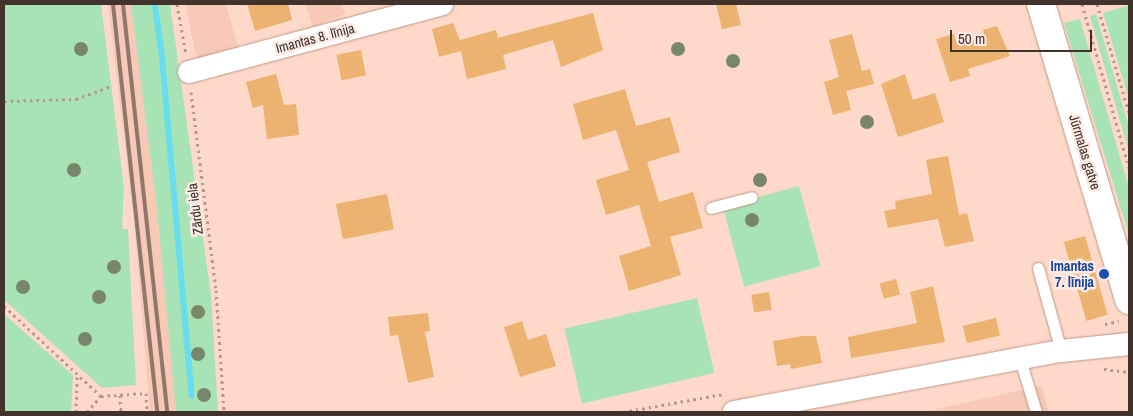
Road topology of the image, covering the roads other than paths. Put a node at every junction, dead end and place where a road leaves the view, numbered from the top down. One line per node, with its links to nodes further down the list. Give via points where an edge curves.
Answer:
1 (442, 4): 3 (street, Imantas 8. līnija)
2 (1041, 4): 7 (main road, Jūrmalas gatve)
3 (189, 72)
4 (752, 196): 5 (lane)
5 (711, 208)
6 (1038, 268): 9 (lane)
7 (1129, 300)
8 (1129, 344): 9 (street)
9 (1061, 351): 10 (street)
10 (1020, 359): 11 (street); 12 (lane)
11 (734, 412)
12 (1036, 412)

